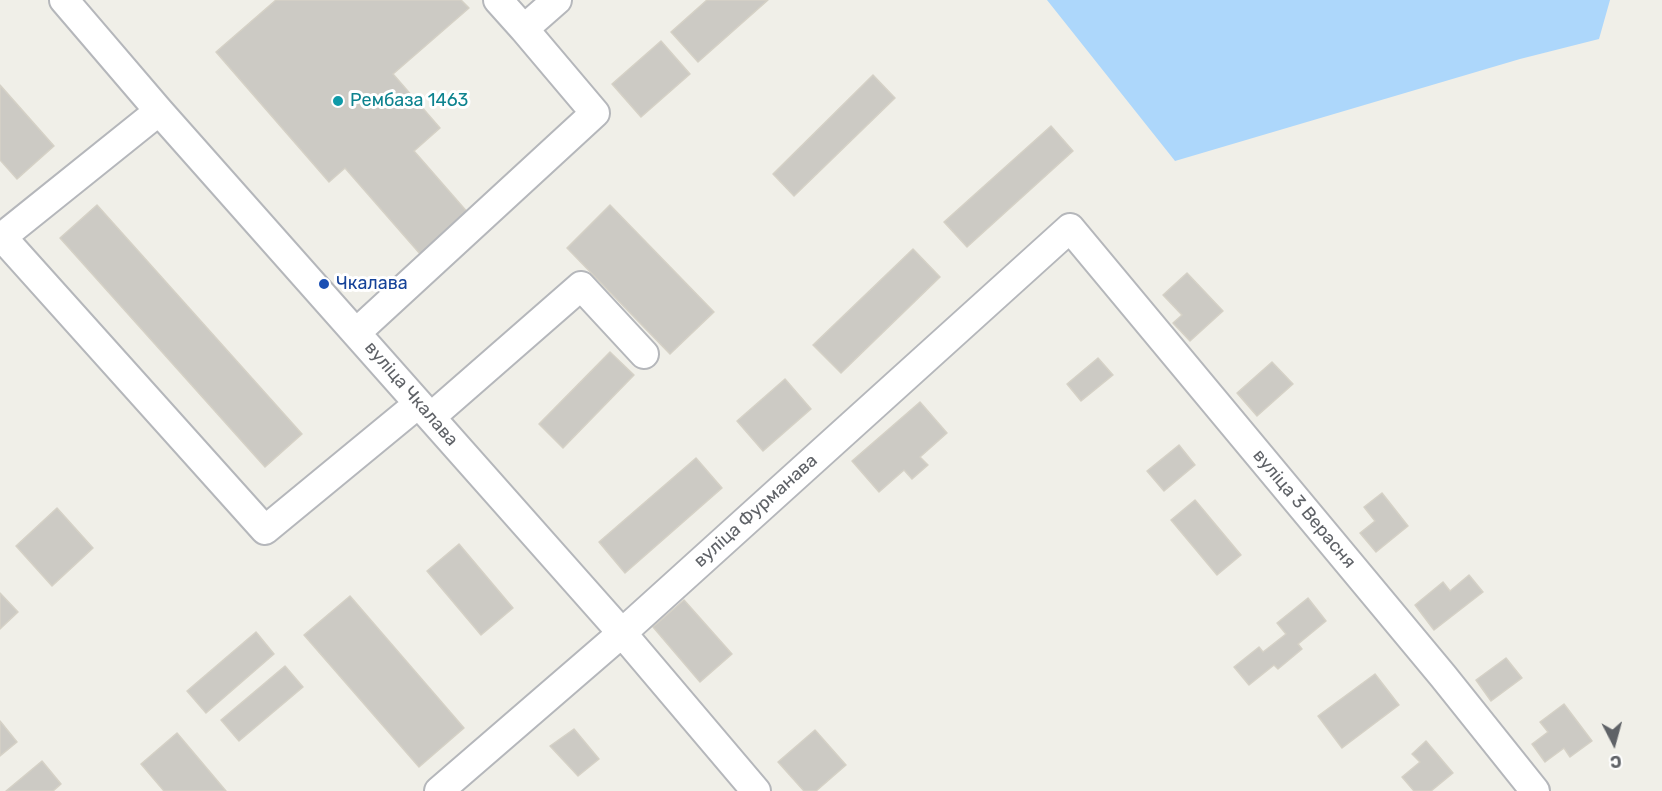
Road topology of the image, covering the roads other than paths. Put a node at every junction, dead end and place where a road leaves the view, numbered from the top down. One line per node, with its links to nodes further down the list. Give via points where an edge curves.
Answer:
1 (64, 0): 5 (street, вуліца Чкалава)
2 (498, 0): 4 (street)
3 (557, 0): 4 (street)
4 (524, 29): 8 (street, via 595,113)
5 (159, 111): 7 (street); 8 (street, вуліца Чкалава)
6 (1070, 228): 11 (street, вуліца Фурманава); 14 (street, вуліца 3 Верасня)
7 (0, 240): 10 (street, via 265,530)
8 (357, 332): 10 (street, вуліца Чкалава)
9 (644, 354): 10 (street, via 581,285)
10 (425, 410): 11 (street, вуліца Чкалава)
11 (622, 633): 12 (street, вуліца Фурманава); 13 (street, вуліца Чкалава)
12 (439, 791)
13 (756, 791)
14 (1535, 791)

